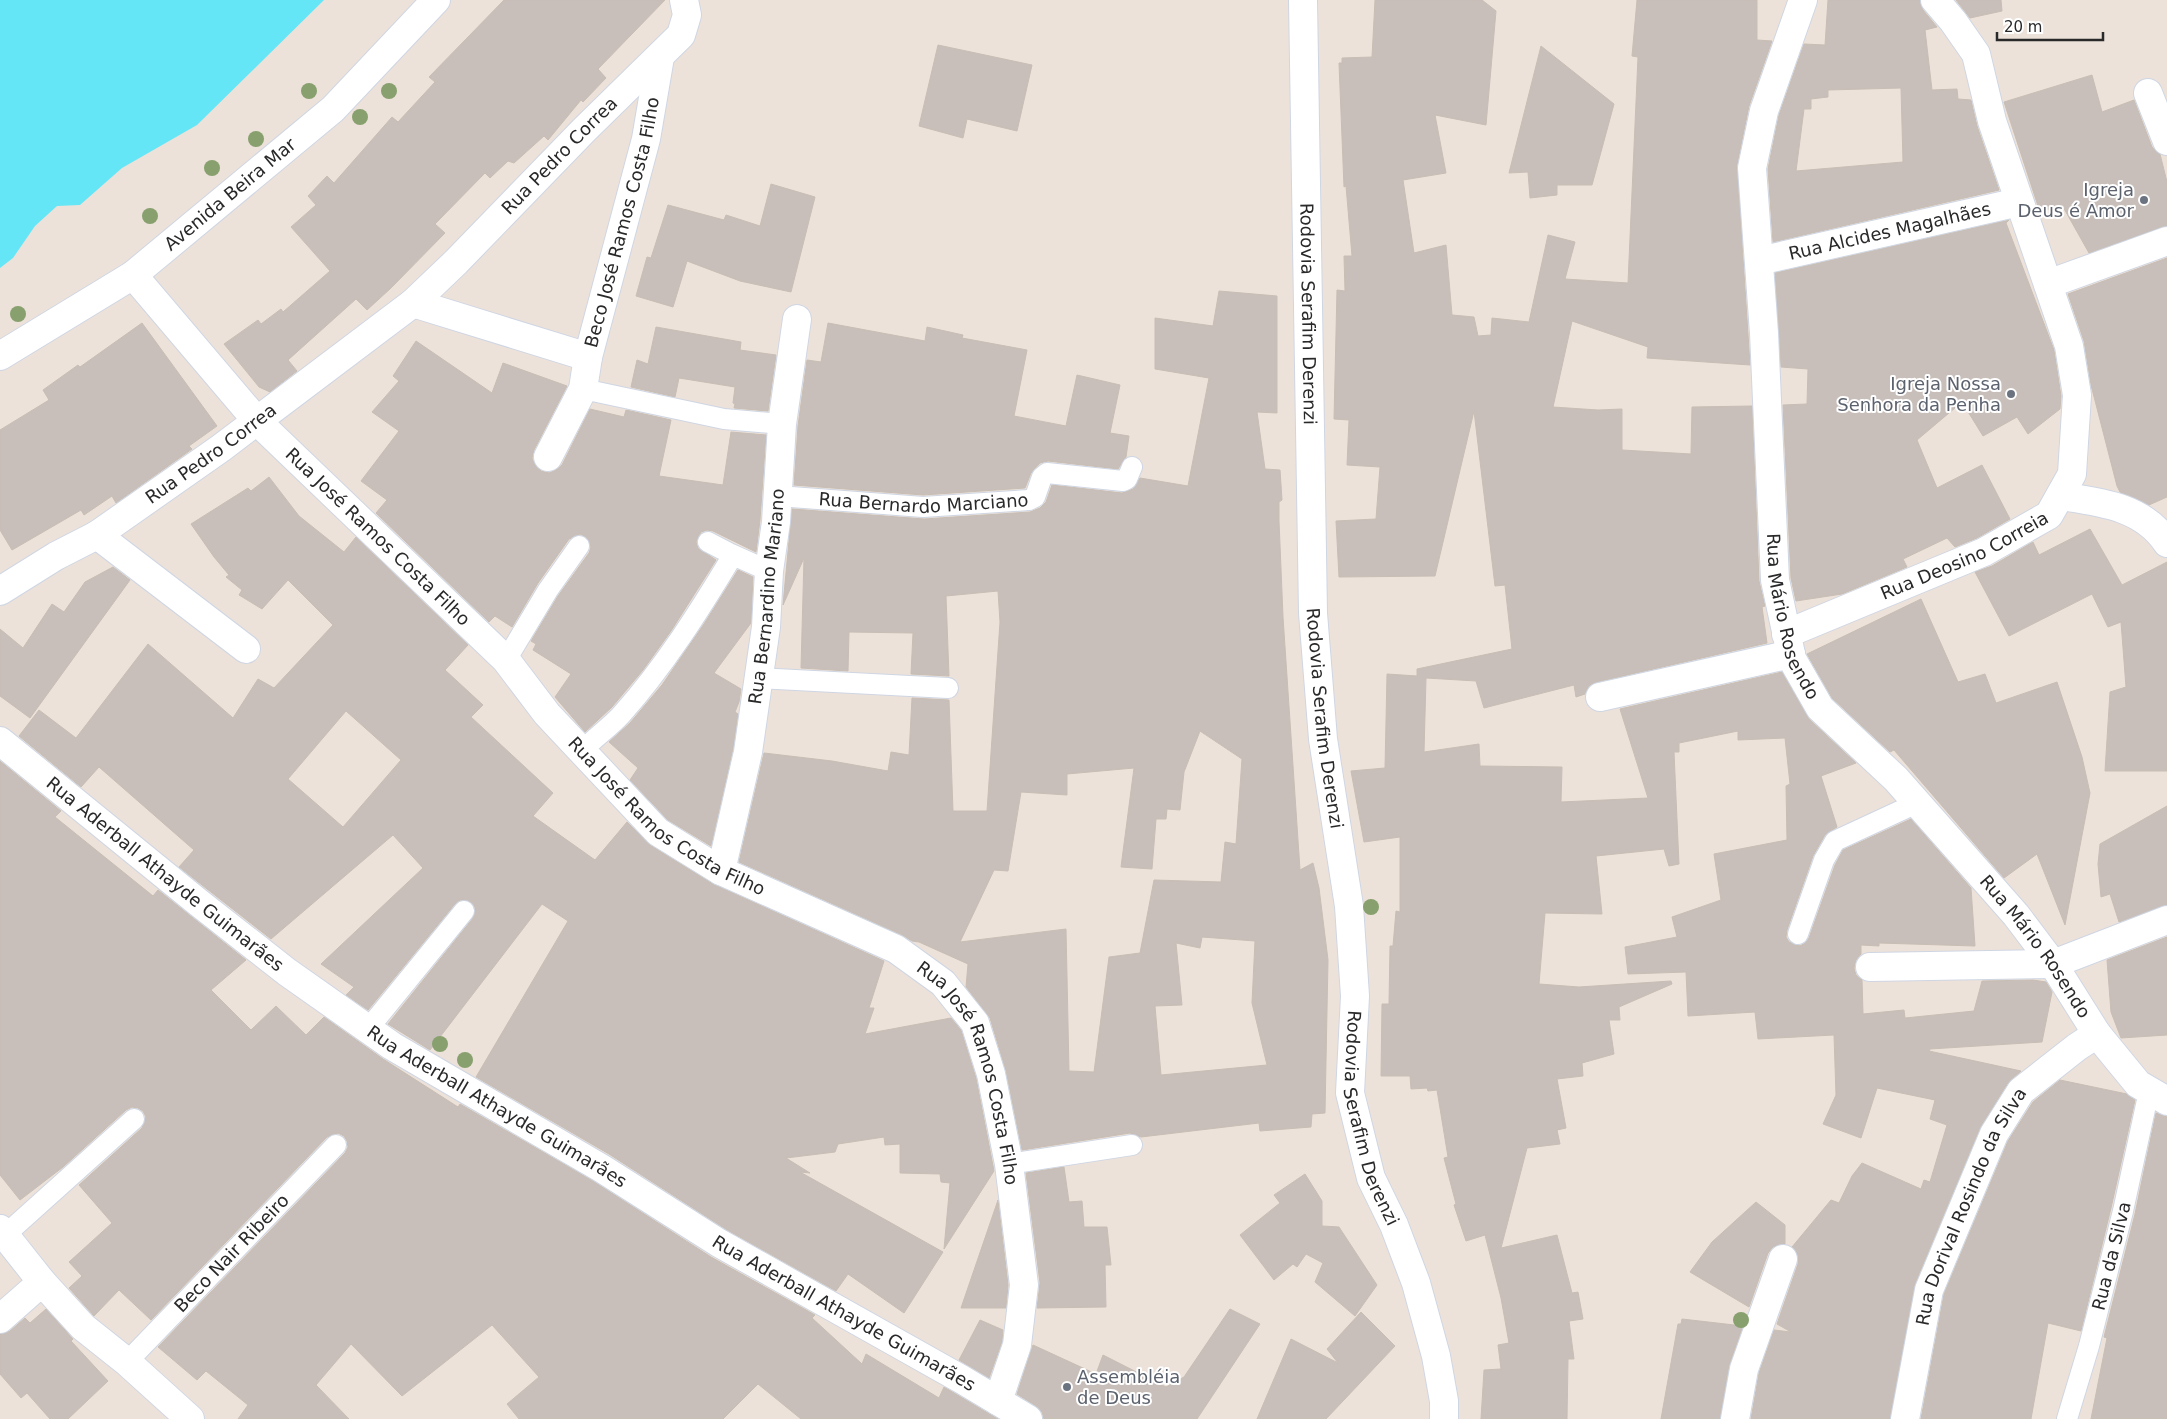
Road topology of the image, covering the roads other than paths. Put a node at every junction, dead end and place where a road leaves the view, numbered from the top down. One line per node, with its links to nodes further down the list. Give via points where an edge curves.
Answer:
1 (436, 0): 12 (street, Avenida Beira Mar, via 333,109)
2 (684, 0): 6 (street, Rua Pedro Correa, via 685,27)
3 (1303, 0): 62 (street, Rodovia Serafim Derenzi, via 1313,613 1323,739 1349,906 1355,996 1350,1093 1371,1178 1394,1225 1416,1283 1436,1356)
4 (1803, 0): 11 (street, Rua Mário Rosendo, via 1764,111 1752,168)
5 (1935, 0): 9 (street, Rua Deosino Correia, via 1976,54 1992,121)
6 (660, 57): 14 (street, Rua Pedro Correa); 17 (street, Beco José Ramos Costa Filho, via 646,139)
7 (2148, 92): 8 (street)
8 (2167, 141)
9 (2019, 202): 11 (street, Rua Alcides Magalhães); 13 (street, Rua Deosino Correia)
10 (2167, 241): 13 (street)
11 (1759, 261): 32 (street, Rua Mário Rosendo, via 1775,580)
12 (133, 275): 16 (street, Avenida Beira Mar); 19 (street, Rua José Ramos Costa Filho)
13 (2048, 284): 24 (street, Rua Deosino Correia, via 2069,346 2077,395 2072,474)
14 (414, 303): 17 (street); 19 (street, Rua Pedro Correa)
15 (796, 319): 20 (street, Rua Bernardino Mariano)
16 (0, 356)
17 (588, 357): 18 (street, Beco José Ramos Costa Filho)
18 (583, 388): 20 (lane, via 724,418); 21 (street, Beco José Ramos Costa Filho)
19 (257, 421): 25 (street, Rua Pedro Correa); 34 (street, Rua José Ramos Costa Filho)
20 (782, 424): 23 (street, Rua Bernardino Mariano)
21 (548, 457)
22 (1132, 467): 23 (lane, Rua Bernardo Marciano, via 1127,479 1122,481 1047,472 1034,499 1029,500 923,507)
23 (778, 496): 30 (street, Rua Bernardino Mariano)
24 (2060, 496): 27 (street, via 2110,504 2144,519); 32 (street, Rua Deosino Correia, via 2049,515 1984,552)
25 (97, 534): 31 (street, Rua Pedro Correa); 33 (street)
26 (708, 542): 29 (lane)
27 (2167, 542)
28 (579, 546): 34 (lane)
29 (733, 555): 30 (lane); 39 (lane, via 706,600 650,678 620,716)
30 (769, 571): 35 (street, Rua Bernardino Mariano)
31 (0, 591)
32 (1789, 644): 37 (street, Rua Deosino Correia); 40 (street, Rua Mário Rosendo, via 1792,659 1820,708)
33 (246, 648)
34 (506, 660): 39 (street, Rua José Ramos Costa Filho, via 547,714)
35 (759, 678): 36 (lane); 41 (street, Rua Bernardino Mariano, via 748,752)
36 (948, 688)
37 (1600, 697)
38 (0, 741): 47 (street, Rua Aderball Athayde Guimarães, via 287,972)
39 (582, 751): 41 (street, Rua José Ramos Costa Filho, via 658,832)
40 (1917, 803): 44 (lane, via 1835,841 1824,860); 45 (street, Rua Mário Rosendo, via 2016,915)
41 (720, 870): 53 (street, Rua José Ramos Costa Filho, via 896,949 943,983 975,1023 991,1074)
42 (464, 911): 47 (lane)
43 (2167, 920): 45 (street)
44 (1798, 934)
45 (2053, 964): 46 (street); 48 (street, Rua Mário Rosendo)
46 (1870, 967)
47 (368, 1029): 59 (street, Rua Aderball Athayde Guimarães, via 602,1168 719,1243)
48 (2098, 1034): 49 (street, Rua Mário Rosendo, via 2138,1084); 64 (street, Rua Dorival Rosindo da Silva, via 2022,1091 1994,1134 1929,1290)
49 (2158, 1096): 65 (lane, Rua da Silva)
50 (134, 1119): 54 (lane)
51 (336, 1145): 58 (lane, Beco Nair Ribeiro)
52 (1132, 1145): 53 (lane)
53 (1009, 1164): 59 (street, Rua José Ramos Costa Filho, via 1024,1286 1017,1345)
54 (3, 1232): 56 (street)
55 (1783, 1259): 63 (street, via 1744,1369)
56 (42, 1282): 57 (street); 58 (street, via 83,1327)
57 (0, 1319)
58 (127, 1362): 60 (street)
59 (998, 1401): 61 (street, Rua Aderball Athayde Guimarães)
60 (190, 1419)
61 (1028, 1419)
62 (1444, 1419)
63 (1734, 1419)
64 (1905, 1419)
65 (2067, 1419)

